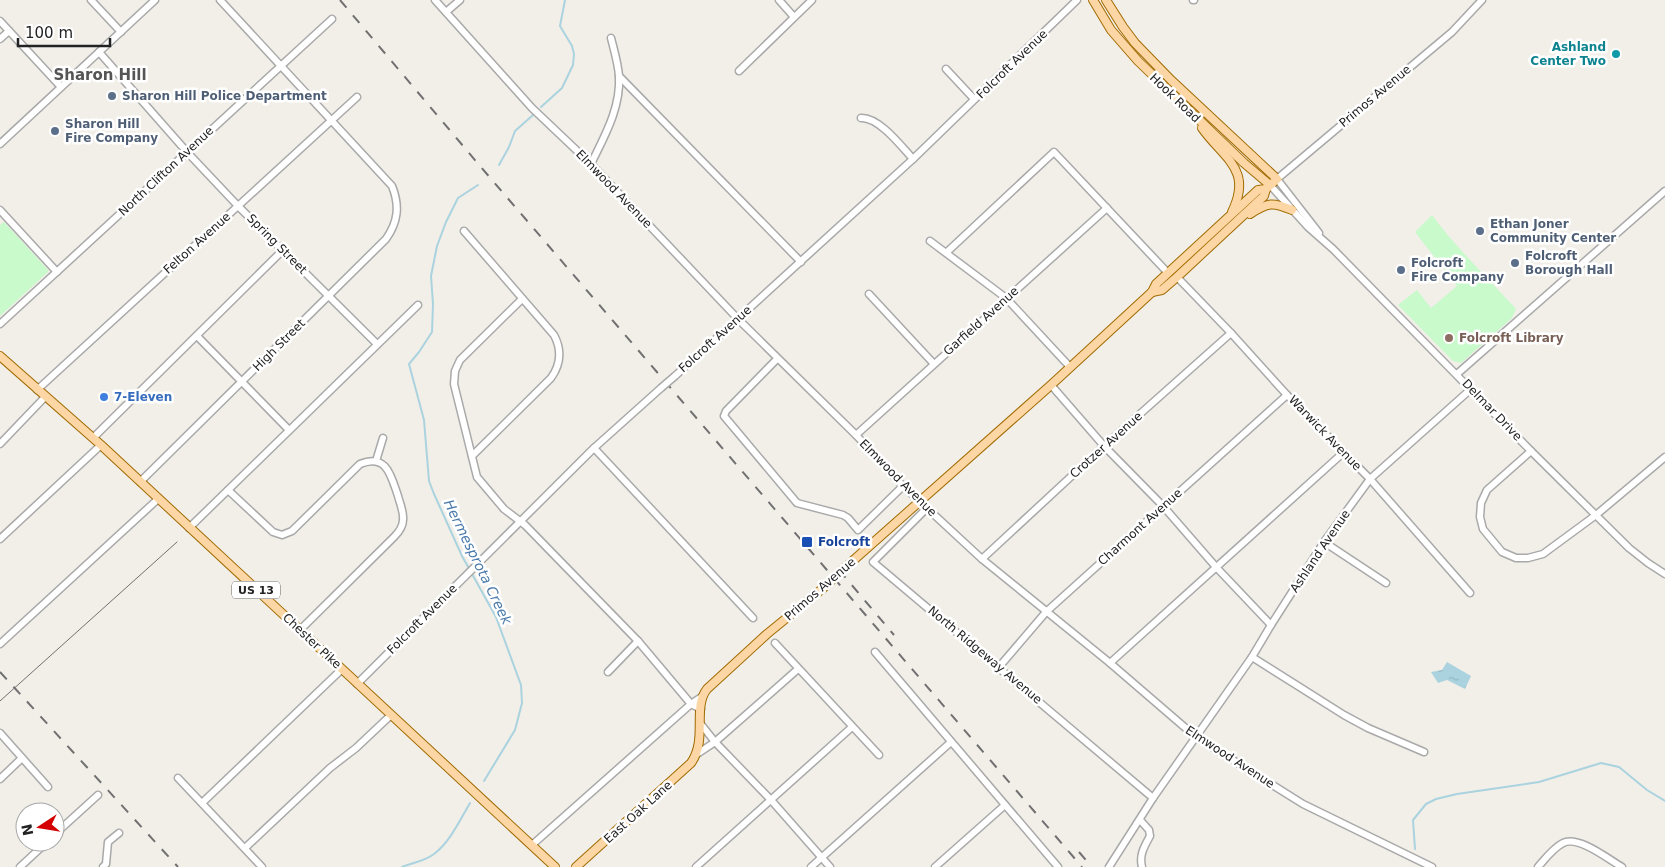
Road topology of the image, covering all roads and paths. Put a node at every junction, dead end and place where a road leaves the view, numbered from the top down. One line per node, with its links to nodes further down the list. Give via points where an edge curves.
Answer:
1 (91, 0): 17 (street)
2 (155, 0): 17 (street)
3 (220, 0): 21 (street)
4 (435, 0): 12 (street, Elmwood Avenue)
5 (460, 0): 12 (street)
6 (778, 0): 13 (street)
7 (812, 0): 13 (street)
8 (1078, 0): 27 (street, Folcroft Avenue)
9 (1093, 0): 28 (main road, Hook Road, via 1127,50)
10 (1106, 0): 35 (main road, Hook Road, via 1128,36)
11 (1482, 0): 35 (street, Primos Avenue, via 1452,32)
12 (446, 12): 34 (street, Elmwood Avenue, via 532,108)
13 (794, 17): 23 (street)
14 (332, 19): 21 (street, North Clifton Avenue)
15 (0, 21): 16 (street)
16 (9, 31): 19 (street); 25 (street)
17 (121, 32): 20 (street)
18 (611, 38): 24 (street)
19 (0, 39)
20 (99, 52): 25 (street); 32 (street, Spring Street)
21 (281, 65): 30 (street); 32 (street, North Clifton Avenue)
22 (946, 69): 27 (street)
23 (739, 71)
24 (619, 76): 34 (street, via 611,124); 49 (street)
25 (61, 87): 31 (street)
26 (357, 97): 30 (street, Felton Avenue)
27 (974, 99): 33 (street, Folcroft Avenue)
28 (1194, 116): 36 (main road, Hook Road); 42 (main road, via 1238,172 1239,197)
29 (861, 118): 33 (street, via 872,120)
30 (332, 120): 38 (street, Felton Avenue); 55 (street, High Street, via 392,186 397,217 386,239)
31 (0, 144)
32 (187, 152): 38 (street, Spring Street); 50 (street, North Clifton Avenue)
33 (913, 159): 49 (street, Folcroft Avenue)
34 (591, 164): 59 (street, Elmwood Avenue)
35 (1277, 179): 36 (main road, Primos Avenue); 46 (street, Delmar Drive)
36 (1268, 187): 41 (street, Delmar Drive); 42 (main road, Primos Avenue, via 1258,190); 43 (main road, Primos Avenue, via 1264,196)
37 (1665, 191): 68 (street)
38 (238, 206): 47 (street, Spring Street); 72 (street, Felton Avenue)
39 (1107, 208): 48 (street, via 1054,152); 51 (street); 56 (street, Garfield Avenue)
40 (0, 210): 50 (street)
41 (1292, 210): 43 (main road, via 1267,204); 46 (street, Delmar Drive)
42 (1230, 216): 51 (main road, Primos Avenue)
43 (1236, 223): 52 (main road, Primos Avenue)
44 (464, 231): 57 (street)
45 (930, 240): 48 (street)
46 (1324, 240): 68 (street, Delmar Drive)
47 (282, 251): 55 (street, Spring Street); 62 (street)
48 (947, 252): 56 (street)
49 (801, 262): 59 (street, Folcroft Avenue)
50 (57, 272): 60 (street, North Clifton Avenue)
51 (1168, 273): 53 (main road, Primos Avenue)
52 (1177, 277): 53 (main road, Primos Avenue, via 1162,290); 61 (street, Warwick Avenue)
53 (1152, 292): 67 (main road, Primos Avenue)
54 (869, 294): 66 (street)
55 (329, 296): 63 (street, Spring Street); 69 (street, High Street)
56 (1006, 298): 66 (street, Garfield Avenue); 67 (street)
57 (522, 299): 85 (street, via 456,367 454,384); 85 (street, via 556,340 560,357 558,369)
58 (418, 305): 63 (street)
59 (738, 319): 65 (street, Elmwood Avenue); 82 (street, Folcroft Avenue, bridge)
60 (0, 324)
61 (1231, 333): 73 (street, Warwick Avenue); 81 (street, Crotzer Avenue)
62 (197, 336): 69 (street); 77 (street)
63 (377, 344): 75 (street)
64 (0, 356): 72 (main road, Chester Pike / US 13)
65 (777, 359): 76 (street, Elmwood Avenue); 90 (street, via 724,416 797,503 843,515 858,530)
66 (934, 364): 76 (street, Garfield Avenue)
67 (1070, 367): 70 (main road, Primos Avenue)
68 (1457, 374): 71 (street, Delmar Drive)
69 (242, 382): 75 (street); 89 (street, High Street)
70 (1051, 385): 81 (street); 93 (main road, Primos Avenue)
71 (1471, 389): 83 (street, Delmar Drive); 88 (street, Ashland Avenue)
72 (37, 390): 74 (main road, Chester Pike / US 13)
73 (1287, 395): 84 (street, Warwick Avenue); 94 (street, Charmont Avenue)
74 (45, 397): 77 (main road, Chester Pike / US 13); 79 (street)
75 (289, 430): 91 (street)
76 (856, 435): 90 (street, Elmwood Avenue)
77 (93, 438): 80 (main road, Chester Pike / US 13)
78 (383, 438): 87 (street)
79 (0, 444)
80 (101, 446): 89 (main road, Chester Pike / US 13); 99 (street)
81 (1104, 446): 94 (street); 101 (street, Crotzer Avenue)
82 (594, 448): 97 (street, Folcroft Avenue); 107 (street)
83 (1531, 451): 96 (street, Delmar Drive); 96 (street, via 1487,490 1481,503 1483,529 1502,552 1516,558 1543,554)
84 (1344, 452): 88 (street, Warwick Avenue); 102 (street)
85 (472, 456): 97 (street, via 477,477)
86 (1665, 457): 96 (street)
87 (376, 462): 91 (street, via 357,466 292,531 282,535 273,532); 109 (street, via 390,473 403,513 403,525)
88 (1370, 479): 100 (street, Ashland Avenue); 105 (street, Warwick Avenue)
89 (140, 482): 92 (main road, Chester Pike / US 13)
90 (903, 486): 93 (street, Elmwood Avenue)
91 (228, 490): 98 (street)
92 (158, 499): 98 (main road, Chester Pike / US 13); 112 (street)
93 (920, 502): 95 (street, Elmwood Avenue); 121 (main road, Primos Avenue, bridge, via 709,687)
94 (1163, 506): 102 (street); 106 (street, Charmont Avenue)
95 (927, 508): 101 (street, Elmwood Avenue); 116 (street, North Ridgeway Avenue, via 874,562)
96 (1596, 515): 103 (street, Delmar Drive, via 1631,549)
97 (520, 522): 110 (street); 120 (street, Folcroft Avenue)
98 (189, 528): 109 (main road, Chester Pike / US 13)
99 (0, 539)
100 (1324, 542): 104 (street); 108 (street, Ashland Avenue)
101 (982, 559): 106 (street, Elmwood Avenue)
102 (1216, 567): 108 (street); 115 (street)
103 (1665, 574)
104 (1386, 583)
105 (1470, 593)
106 (1046, 612): 115 (street, Elmwood Avenue); 116 (street, Charmont Avenue)
107 (753, 618)
108 (1271, 625): 114 (street, Ashland Avenue)
109 (300, 630): 117 (main road, Chester Pike / US 13)
110 (638, 642): 119 (street); 122 (street)
111 (775, 643): 118 (street)
112 (0, 644)
113 (875, 652): 130 (street)
114 (1252, 657): 128 (street, Ashland Avenue); 131 (street, via 1344,715)
115 (1110, 663): 128 (street, Elmwood Avenue)
116 (999, 666): 139 (street, North Ridgeway Avenue)
117 (342, 669): 120 (main road, Chester Pike / US 13); 141 (street)
118 (798, 669): 126 (street); 129 (street, East Oak Lane)
119 (608, 672)
120 (358, 684): 124 (main road, Chester Pike / US 13)
121 (703, 696): 122 (street, Primos Avenue); 123 (main road)
122 (691, 704): 123 (street); 146 (street, Primos Avenue)
123 (700, 709): 125 (main road)
124 (391, 715): 146 (main road, Chester Pike / US 13); 147 (street)
125 (700, 723): 129 (street); 132 (main road)
126 (852, 727): 133 (street); 140 (street)
127 (0, 733): 134 (street)
128 (1196, 737): 139 (street, Ashland Avenue); 162 (street, Elmwood Avenue, via 1303,804)
129 (715, 742): 132 (street, East Oak Lane); 140 (street)
130 (952, 742): 142 (street); 149 (street)
131 (1424, 752)
132 (697, 754): 154 (main road, East Oak Lane, via 683,771)
133 (879, 755)
134 (22, 758): 136 (street); 137 (street)
135 (178, 778): 141 (street)
136 (0, 779)
137 (48, 787)
138 (98, 795): 144 (street)
139 (1153, 798): 143 (street, Ashland Avenue)
140 (771, 800): 149 (street); 155 (street)
141 (202, 803): 147 (street)
142 (1005, 805): 158 (street); 159 (street)
143 (1140, 820): 160 (street, Ashland Avenue); 161 (street, via 1150,836 1142,852)
144 (65, 825)
145 (119, 833): 151 (street, via 108,842)
146 (532, 845): 153 (main road, Chester Pike / US 13)
147 (245, 848): 152 (street)
148 (36, 852): 150 (street)
149 (822, 858): 156 (street); 157 (street)
150 (20, 867)
151 (103, 867)
152 (262, 867)
153 (555, 867)
154 (576, 867)
155 (696, 867)
156 (811, 867)
157 (830, 867)
158 (935, 867)
159 (1058, 867)
160 (1109, 867)
161 (1142, 867)
162 (1432, 867)
163 (1538, 867): 164 (street, via 1564,842 1574,840)
164 (1622, 867)

